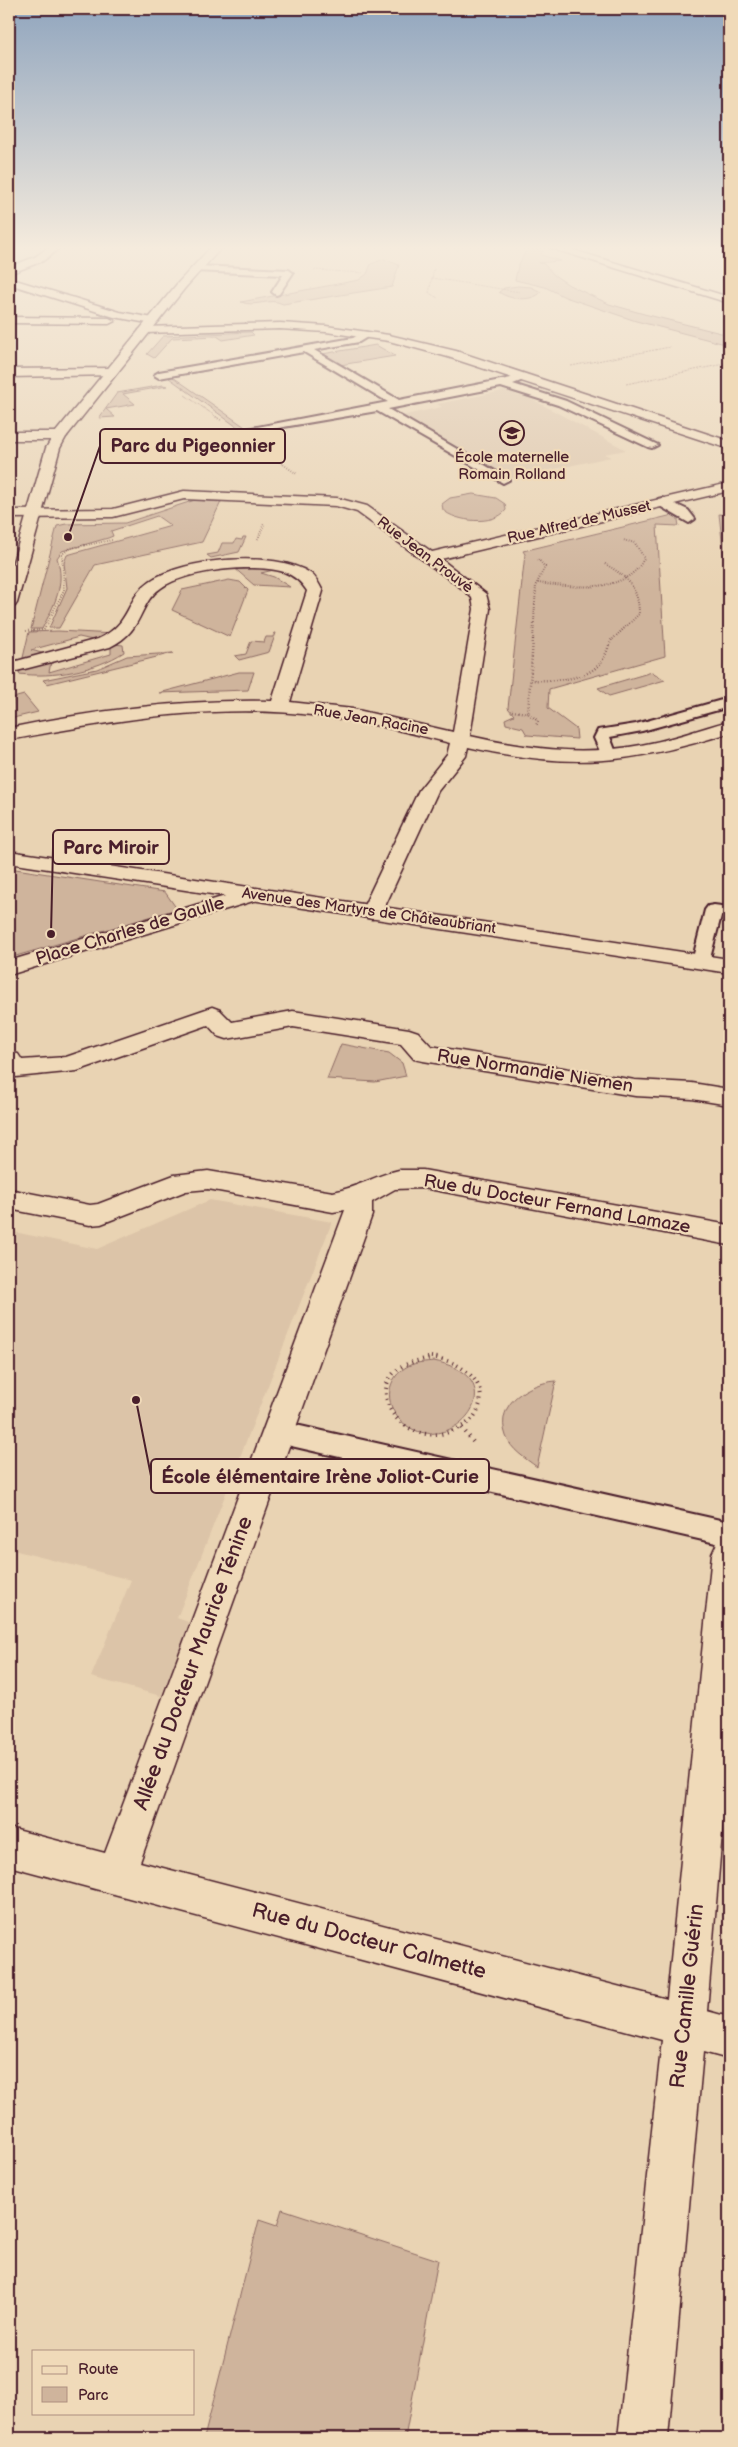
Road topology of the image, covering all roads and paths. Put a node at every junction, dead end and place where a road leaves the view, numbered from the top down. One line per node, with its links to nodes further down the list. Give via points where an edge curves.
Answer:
1 (120, 361): 8 (street)
2 (237, 361): 10 (lane)
3 (326, 361): 14 (lane)
4 (472, 361): 11 (street)
5 (594, 361): 7 (path)
6 (729, 363): 13 (path)
7 (570, 366)
8 (111, 372): 9 (street); 18 (street)
9 (9, 373)
10 (159, 375)
11 (522, 377): 12 (lane); 20 (street)
12 (501, 384): 14 (lane); 19 (lane, via 562,403)
13 (619, 385)
14 (398, 404): 15 (lane)
15 (378, 407): 16 (lane); 21 (lane)
16 (241, 433)
17 (9, 436): 18 (street)
18 (60, 436): 25 (street, via 53,448)
19 (652, 444)
20 (729, 445)
21 (503, 480)
22 (729, 487): 23 (street, Rue Alfred de Musset)
23 (662, 502): 26 (lane); 31 (street, Rue Alfred de Musset)
24 (9, 514): 25 (street, Rue Jean Prouvé)
25 (35, 514): 31 (street, Rue Jean Prouvé, via 113,513 184,494 330,500 362,509); 36 (street)
26 (689, 519)
27 (266, 520): 32 (path)
28 (114, 539): 37 (path, via 71,548 62,554 64,590)
29 (619, 541): 34 (path, via 635,543 644,558 639,570)
30 (534, 554): 35 (path, via 544,567)
31 (430, 557): 47 (street, Rue Jean Prouvé, via 470,587 482,603)
32 (249, 562): 38 (street, via 164,580 145,595 130,627 119,636 104,643); 41 (street, via 297,572 310,581 316,591)
33 (606, 564): 34 (path)
34 (627, 578): 35 (path, via 589,586); 39 (path, via 640,595 639,614 610,641 601,662 571,677 553,681)
35 (538, 582): 39 (path)
36 (9, 603)
37 (44, 630)
38 (9, 668)
39 (530, 680): 43 (path)
40 (729, 702): 48 (lane, via 637,728 603,733)
41 (279, 707): 46 (street, Rue Jean Racine, via 153,709 81,718); 47 (street, Rue Jean Racine, via 355,715)
42 (512, 711): 43 (path)
43 (528, 713): 45 (path, via 538,721)
44 (729, 727): 48 (street, Rue Jean Racine, via 647,750)
45 (533, 728)
46 (9, 734)
47 (461, 739): 48 (street, Rue Jean Racine, via 548,754); 51 (street, Rue Jean Prouvé, via 456,756 429,790)
48 (609, 756)
49 (9, 857): 50 (street, Avenue des Martyrs de Châteaubriant)
50 (252, 894): 51 (street, Avenue des Martyrs de Châteaubriant); 55 (street, Place Charles de Gaulle)
51 (372, 912): 53 (street, Avenue des Martyrs de Châteaubriant)
52 (729, 912): 53 (lane, via 714,910)
53 (701, 962): 54 (street, Avenue des Martyrs de Châteaubriant)
54 (729, 966)
55 (9, 968)
56 (9, 1060): 57 (street, Rue Normandie Niemen, via 16,1069 68,1065 212,1015 227,1031 294,1018 409,1037 423,1052 635,1088)
57 (729, 1097)
58 (359, 1197): 59 (street, Rue du Docteur Fernand Lamaze, via 321,1201 208,1180 183,1182 101,1214 81,1214); 60 (street, Rue du Docteur Fernand Lamaze, via 387,1182 423,1178); 62 (street, Allée du Docteur Maurice Ténine, via 358,1215)
59 (9, 1199)
60 (729, 1235)
61 (479, 1387): 61 (path, via 461,1365 447,1359 415,1359 391,1375 385,1401 390,1414 412,1432 444,1435 458,1431 478,1412 481,1400)
62 (278, 1432): 63 (lane); 66 (street, Allée du Docteur Maurice Ténine)
63 (729, 1534)
64 (729, 1554): 67 (street, Rue Camille Guérin)
65 (9, 1847): 66 (street, Rue du Docteur Calmette)
66 (116, 1875): 67 (street, Rue du Docteur Calmette)
67 (685, 2025): 68 (street, Rue du Docteur Calmette); 69 (street, Rue Camille Guérin)
68 (729, 2038)
69 (643, 2438)

